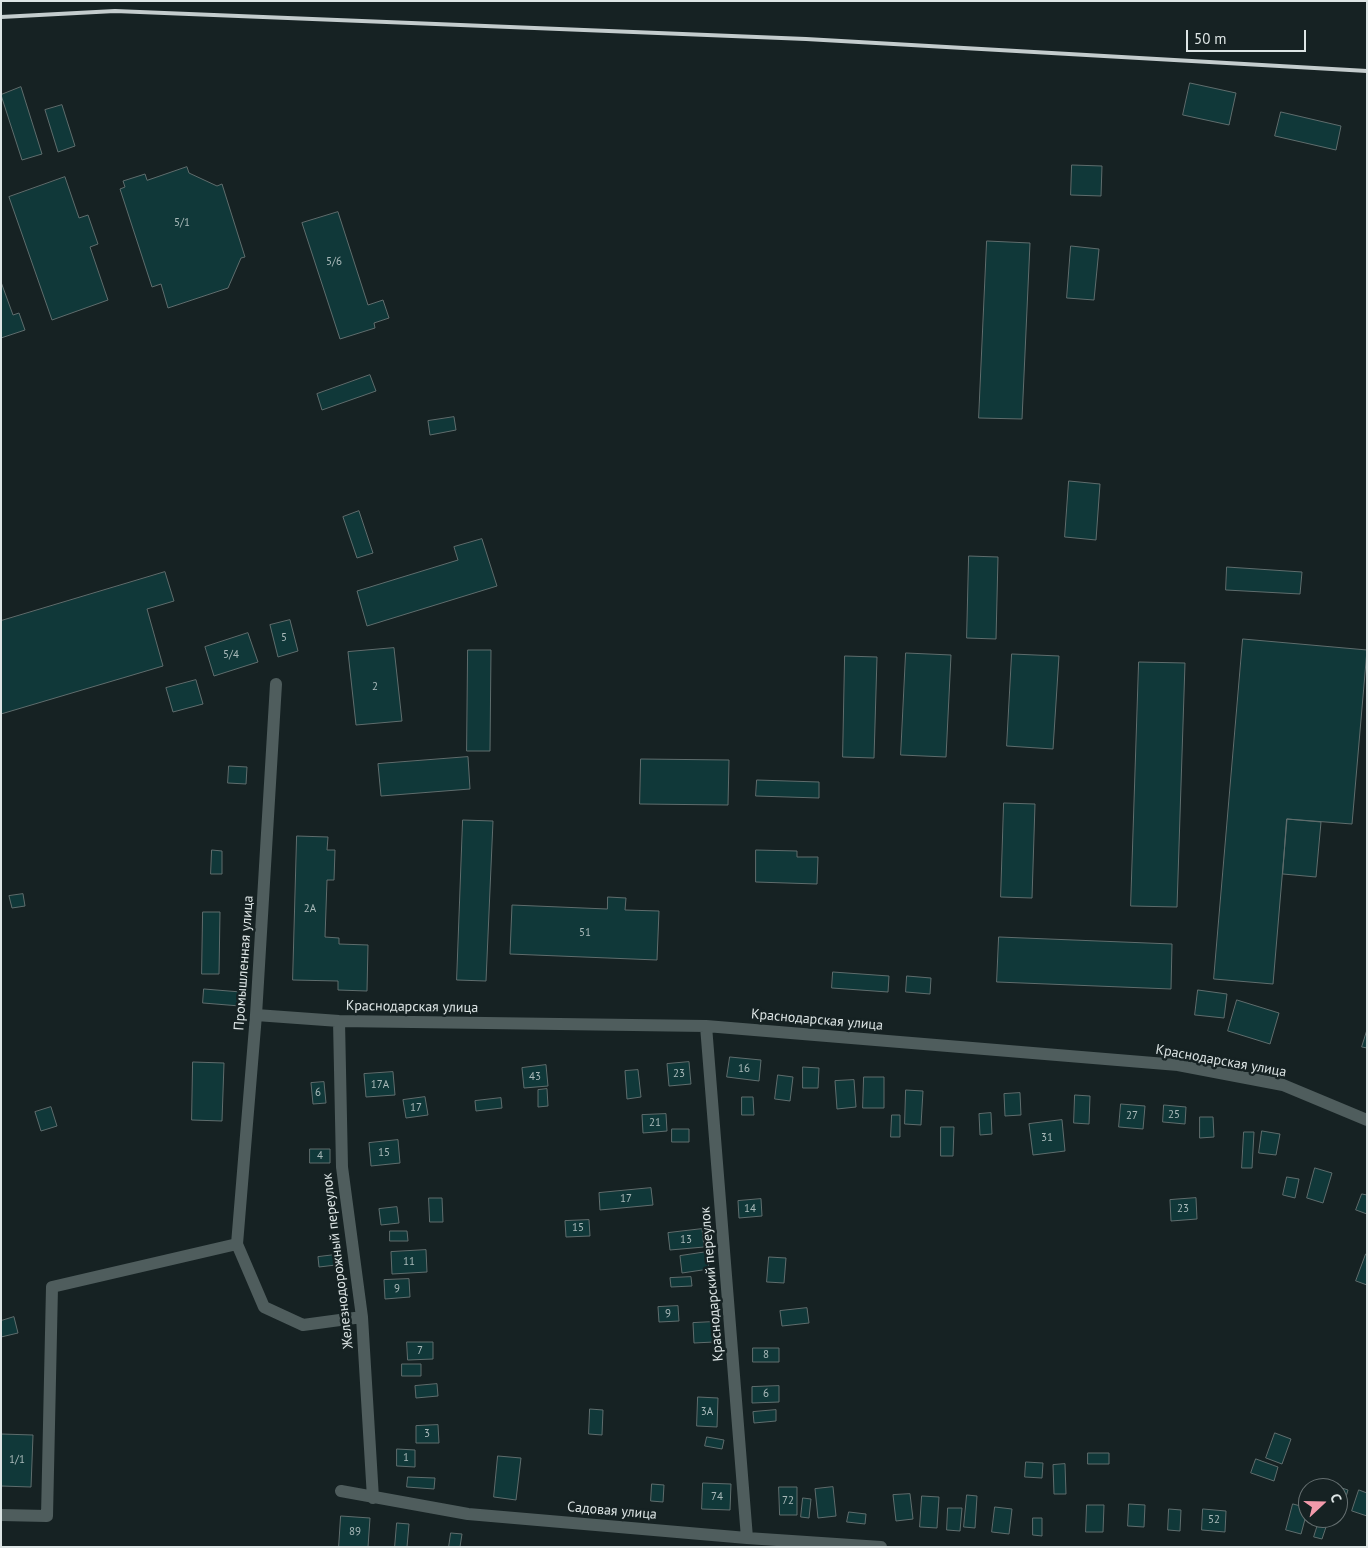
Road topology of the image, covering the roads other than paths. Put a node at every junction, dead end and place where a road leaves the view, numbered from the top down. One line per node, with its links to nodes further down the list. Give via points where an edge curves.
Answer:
1 (276, 684): 2 (street, Промышленная улица)
2 (256, 1015): 3 (street, Краснодарская улица); 6 (street, Промышленная улица)
3 (338, 1020): 4 (street, Краснодарская улица); 7 (street, Железнодорожный переулок, via 342,1167)
4 (706, 1026): 5 (street, Краснодарская улица, via 1178,1065 1283,1085); 11 (street, Краснодарский переулок)
5 (1367, 1120)
6 (236, 1244): 7 (street, via 264,1307 303,1325); 10 (street, via 52,1286 47,1516)
7 (362, 1317): 9 (street, Железнодорожный переулок)
8 (342, 1491): 9 (street, Садовая улица)
9 (373, 1498): 11 (street, Садовая улица, via 468,1514)
10 (1, 1515)
11 (747, 1538): 12 (street, Садовая улица)
12 (881, 1547)

